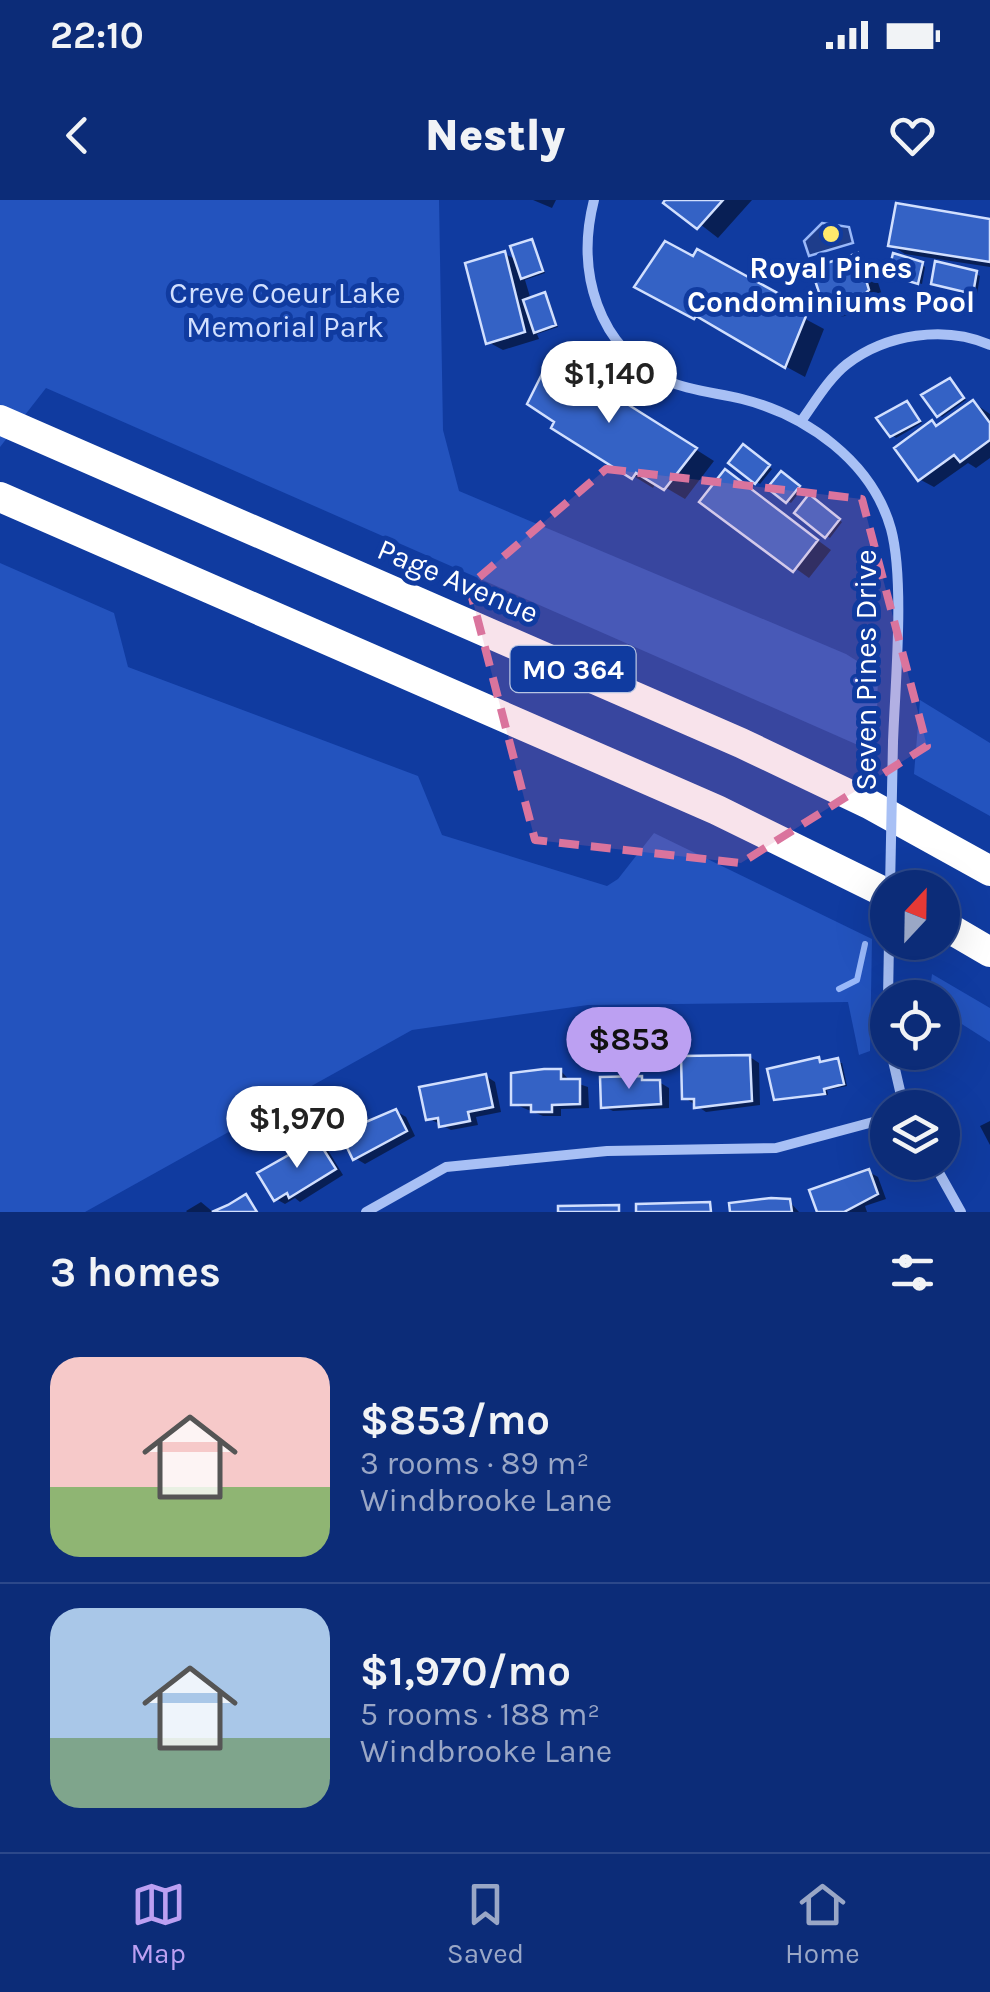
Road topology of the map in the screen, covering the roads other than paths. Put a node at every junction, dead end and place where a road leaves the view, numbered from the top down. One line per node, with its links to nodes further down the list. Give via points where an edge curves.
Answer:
1 (594, 200): 4 (street, Seven Pines Drive, via 586,264 608,330 668,381)
2 (990, 345): 4 (street, via 950,332 872,348 843,366)
3 (0, 420): 7 (highway, Page Avenue / MO 364, via 758,752)
4 (802, 420): 6 (street, Seven Pines Drive, bridge, via 854,464 890,527 896,650)
5 (0, 497): 8 (highway, MO 364)
6 (890, 870)
7 (990, 870)
8 (870, 882)
9 (960, 934): 10 (highway)
10 (990, 952)
11 (870, 1123): 13 (street, via 776,1148 606,1152 446,1166)
12 (943, 1180): 14 (street)
13 (366, 1212)
14 (961, 1212)

